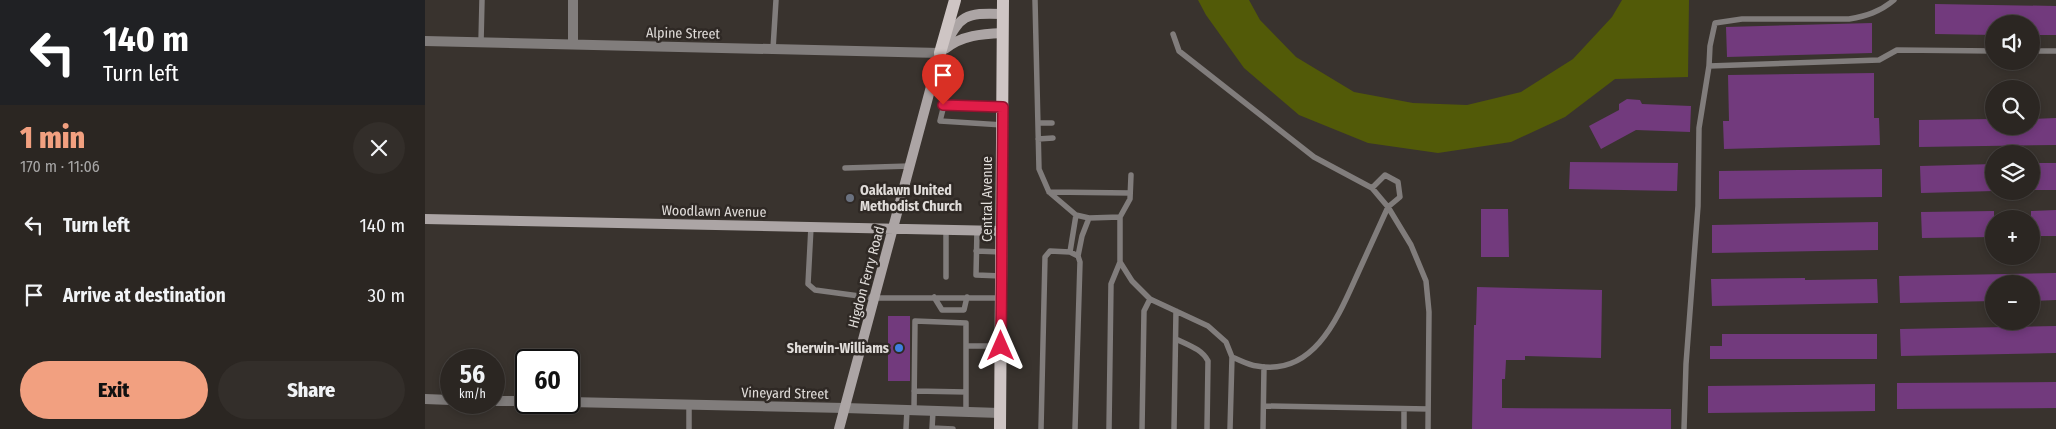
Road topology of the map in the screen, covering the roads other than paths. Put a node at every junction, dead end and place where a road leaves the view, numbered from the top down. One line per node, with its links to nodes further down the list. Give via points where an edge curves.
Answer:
1 (482, 0): 12 (lane)
2 (573, 0): 13 (street)
3 (776, 0): 14 (lane)
4 (955, 0): 18 (main road)
5 (1003, 0): 8 (main road, Central Avenue)
6 (1035, 0): 21 (lane)
7 (1894, 0): 19 (lane, via 1880,10 1849,19 1742,19 1715,23)
8 (1003, 14): 9 (main road, Central Avenue); 18 (street, Higdon Ferry Road, via 975,13 965,18 955,26)
9 (1003, 33): 18 (street, via 973,35 955,41); 20 (main road, Central Avenue)
10 (1173, 34): 29 (lane, via 1179,51 1314,157)
11 (425, 41): 12 (street, Alpine Street)
12 (481, 42): 13 (street, Alpine Street)
13 (573, 44): 14 (street, Alpine Street)
14 (773, 49): 18 (street, Alpine Street)
15 (1985, 51): 19 (lane, via 1897,50 1879,60)
16 (2040, 51): 17 (lane)
17 (2056, 51)
18 (941, 53): 26 (street, Higdon Ferry Road)
19 (1709, 66): 90 (lane, via 1699,128 1698,206)
20 (1003, 107): 23 (main road, Central Avenue); 23 (lane, via 943,105 941,121)
21 (1038, 123): 22 (lane); 25 (lane)
22 (1052, 123)
23 (1003, 125): 41 (main road, Central Avenue)
24 (1053, 138): 25 (lane)
25 (1038, 139): 30 (lane, via 1039,169)
26 (910, 166): 27 (lane); 38 (street, Higdon Ferry Road)
27 (845, 168)
28 (1131, 175): 31 (lane)
29 (1372, 188): 32 (lane); 32 (lane, via 1385,176 1399,182 1400,197)
30 (1049, 192): 31 (lane); 33 (lane)
31 (1130, 193): 35 (lane)
32 (1387, 207): 59 (lane, via 1342,310 1321,341 1302,358 1285,365); 69 (lane, via 1411,245 1426,281)
33 (1076, 215): 34 (lane); 44 (lane)
34 (1089, 218): 35 (lane); 45 (lane)
35 (1120, 218): 46 (lane)
36 (425, 219): 37 (street, Woodlawn Avenue)
37 (811, 227): 38 (street, Woodlawn Avenue); 51 (lane, via 808,284 811,288)
38 (893, 228): 39 (street, Woodlawn Avenue); 51 (street, Higdon Ferry Road)
39 (946, 230): 40 (street, Woodlawn Avenue); 48 (lane)
40 (977, 230): 41 (street, Woodlawn Avenue); 42 (lane)
41 (1002, 231): 43 (main road, Central Avenue)
42 (976, 251): 43 (lane); 47 (lane, via 976,274)
43 (1002, 252): 47 (main road, Central Avenue)
44 (1070, 252): 45 (lane); 80 (lane, via 1050,251 1045,257)
45 (1078, 256): 81 (lane)
46 (1120, 262): 53 (lane, via 1132,281); 82 (lane, via 1111,284)
47 (1002, 276): 52 (main road, Central Avenue)
48 (946, 277)
49 (934, 297): 50 (lane); 50 (lane, via 942,310 964,310); 51 (lane)
50 (967, 297): 52 (lane)
51 (874, 298): 67 (street, Higdon Ferry Road)
52 (1002, 298): 57 (main road, Central Avenue)
53 (1150, 299): 54 (lane); 83 (lane, via 1144,311)
54 (1176, 311): 55 (lane); 58 (lane, via 1208,326 1225,342)
55 (1176, 339): 84 (lane); 85 (lane, via 1197,349 1208,361)
56 (966, 346): 57 (lane); 60 (lane, via 966,323 915,322); 61 (lane)
57 (1001, 346): 73 (main road, Central Avenue)
58 (1231, 357): 59 (lane); 86 (lane)
59 (1264, 367): 66 (lane)
60 (914, 391): 61 (lane); 70 (lane)
61 (966, 392): 72 (lane)
62 (425, 399): 63 (street)
63 (440, 400)
64 (580, 402): 65 (street, Vineyard Street)
65 (689, 404): 67 (street, Vineyard Street); 74 (lane)
66 (1264, 406): 68 (lane); 87 (lane)
67 (845, 408): 70 (street, Vineyard Street); 75 (street, Higdon Ferry Road)
68 (1404, 408): 69 (lane); 88 (lane)
69 (1429, 409): 89 (lane)
70 (910, 410): 71 (street, Vineyard Street); 76 (lane)
71 (933, 411): 72 (street, Vineyard Street); 77 (lane)
72 (966, 412): 73 (street, Vineyard Street)
73 (1000, 413): 79 (main road, Central Avenue)
74 (689, 429)
75 (839, 429)
76 (906, 429)
77 (932, 429): 78 (lane)
78 (953, 429)
79 (1000, 429)
80 (1041, 429)
81 (1075, 429)
82 (1109, 429)
83 (1142, 429)
84 (1174, 429)
85 (1207, 429)
86 (1230, 429)
87 (1263, 429)
88 (1404, 429)
89 (1428, 429)
90 (1684, 429)

